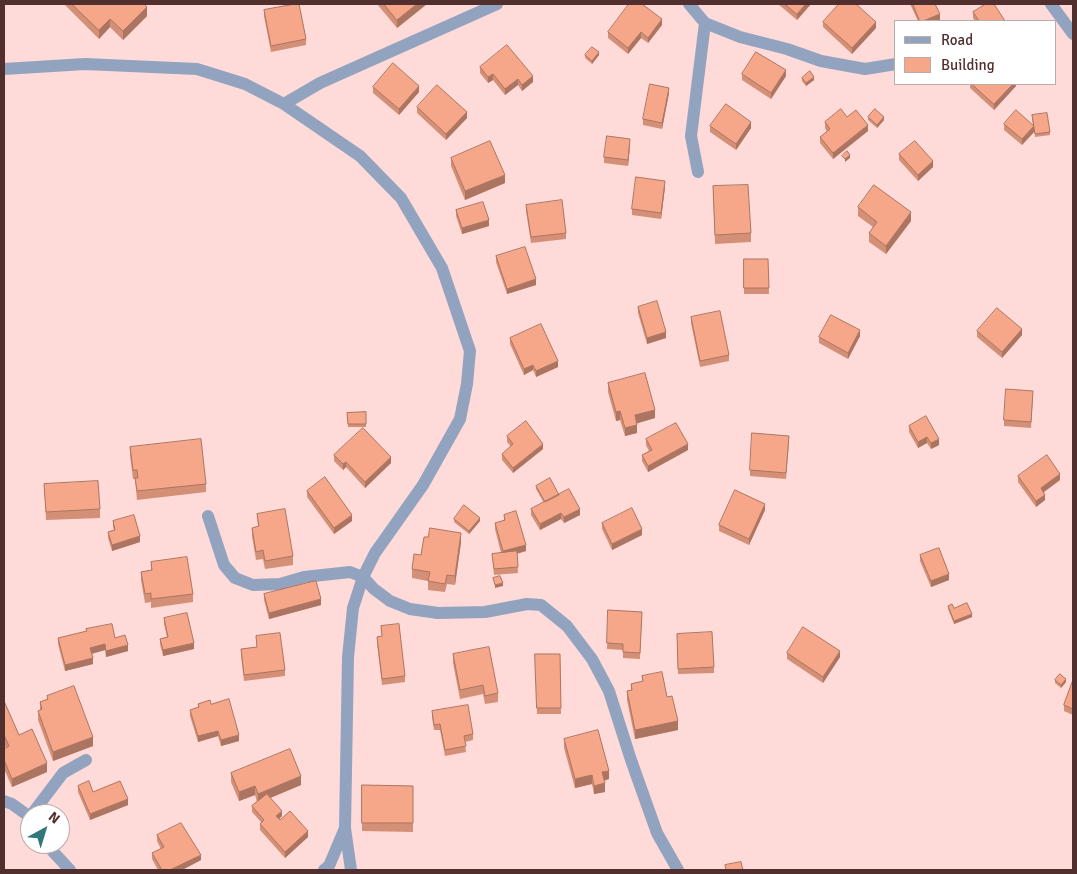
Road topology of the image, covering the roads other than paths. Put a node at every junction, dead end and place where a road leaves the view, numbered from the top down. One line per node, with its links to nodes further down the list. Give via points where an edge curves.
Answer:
1 (497, 4): 8 (street, via 320,83)
2 (689, 4): 4 (street)
3 (1051, 4): 5 (street)
4 (705, 23): 6 (street, via 821,61 865,69); 9 (street, via 691,136)
5 (1073, 34)
6 (894, 64)
7 (4, 69): 8 (street, via 84,64 196,69 245,84)
8 (284, 104): 11 (street, via 360,156 401,198 442,268 470,351 460,419 423,485 375,553)
9 (698, 172)
10 (208, 516): 11 (street, via 224,565 235,578 253,586 350,572)
11 (363, 577): 16 (street, via 353,608 348,658); 21 (street, via 390,601 410,609 438,613 485,612 527,604 541,605 567,626 592,659 609,691 657,833)
12 (86, 760): 14 (street, via 64,773)
13 (4, 801): 15 (street)
14 (40, 804)
15 (20, 809)
16 (346, 828): 19 (street, via 329,866); 20 (street)
17 (55, 854): 18 (street)
18 (70, 870)
19 (324, 870)
20 (351, 870)
21 (678, 870)

